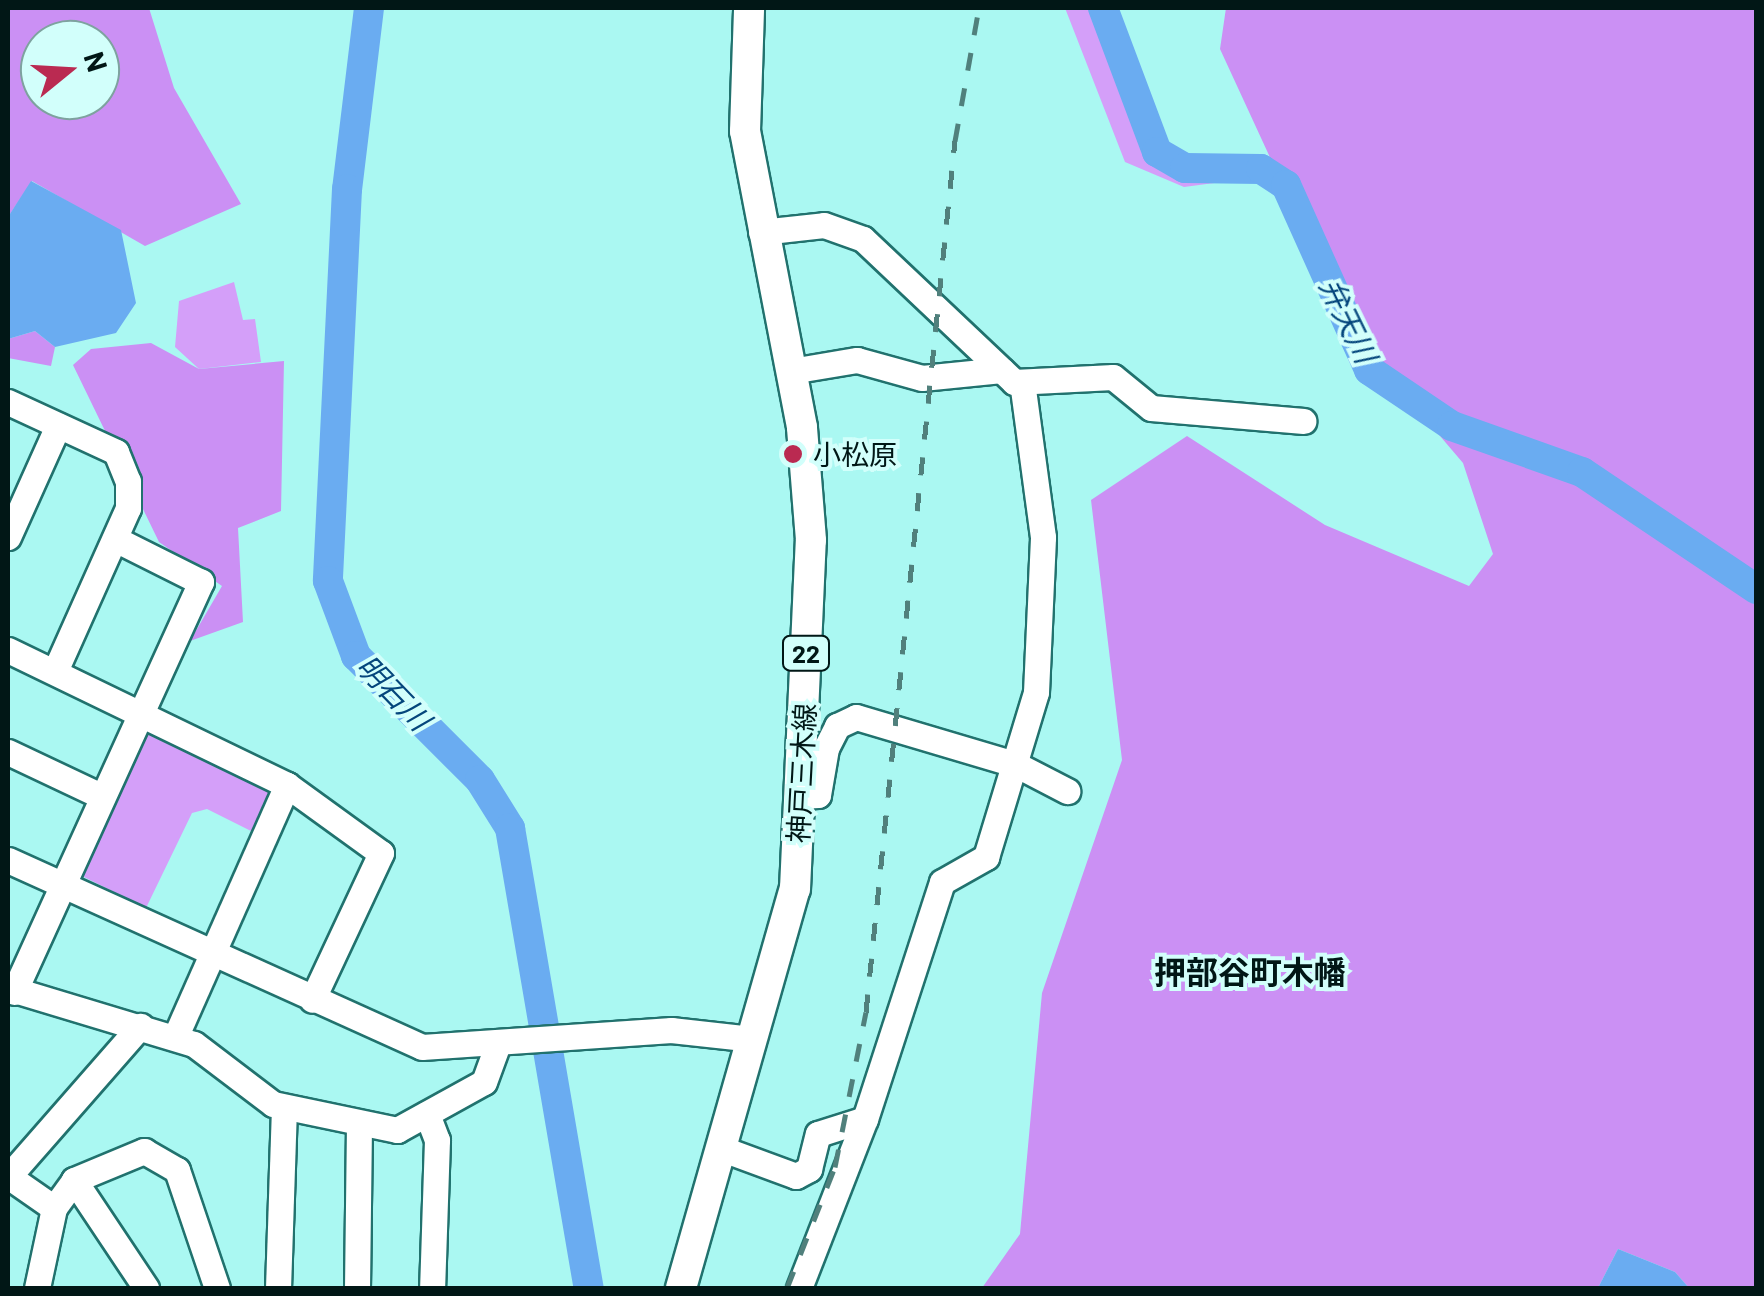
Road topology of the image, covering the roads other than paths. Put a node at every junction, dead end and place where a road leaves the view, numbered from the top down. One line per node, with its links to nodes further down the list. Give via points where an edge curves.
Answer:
1 (749, 8): 2 (main road, 神戸三木線 / 22, via 745,130)
2 (762, 232): 3 (main road, 神戸三木線 / 22); 4 (street, via 824,225 862,238)
3 (790, 371): 4 (street, via 857,360 922,378); 18 (main road, 神戸三木線 / 22, via 811,540)
4 (1012, 376): 6 (street, via 1112,377 1151,408); 14 (street, via 1043,537 1036,692)
5 (8, 402): 7 (street)
6 (1303, 421)
7 (58, 426): 8 (street); 9 (street, via 116,452 128,508)
8 (8, 536)
9 (115, 538): 11 (street); 12 (street, via 201,582)
10 (8, 650): 11 (street)
11 (54, 671): 12 (street)
12 (140, 714): 15 (street); 17 (street)
13 (8, 752): 17 (street)
14 (1016, 764): 16 (street); 18 (street, via 856,717 837,726 818,795); 30 (street, via 986,858 942,882)
15 (287, 785): 21 (street); 23 (street, via 381,853)
16 (1067, 792)
17 (102, 796): 20 (street)
18 (800, 796): 26 (main road, 神戸三木線 / 22, via 795,889)
19 (8, 860): 20 (street)
20 (60, 886): 21 (street); 22 (street)
21 (210, 954): 23 (street); 25 (street)
22 (11, 990): 24 (street)
23 (312, 1000): 27 (street, via 422,1047)
24 (140, 1026): 25 (street); 33 (street)
25 (176, 1036): 28 (street)
26 (752, 1038): 27 (street, via 671,1030); 32 (main road, 神戸三木線 / 22)
27 (496, 1049): 29 (street, via 484,1082)
28 (284, 1108): 31 (street); 39 (street)
29 (427, 1114): 31 (street, via 397,1130); 41 (street, via 437,1140)
30 (865, 1120): 32 (street, via 818,1134 808,1169 796,1176); 43 (street)
31 (359, 1123): 40 (street)
32 (720, 1148): 42 (main road, 神戸三木線 / 22)
33 (8, 1176): 35 (street)
34 (74, 1180): 35 (street); 37 (street); 38 (street, via 144,1151 164,1158 177,1170)
35 (54, 1208): 36 (street)
36 (37, 1288)
37 (146, 1288)
38 (217, 1288)
39 (278, 1288)
40 (357, 1288)
41 (432, 1288)
42 (680, 1288)
43 (799, 1288)

